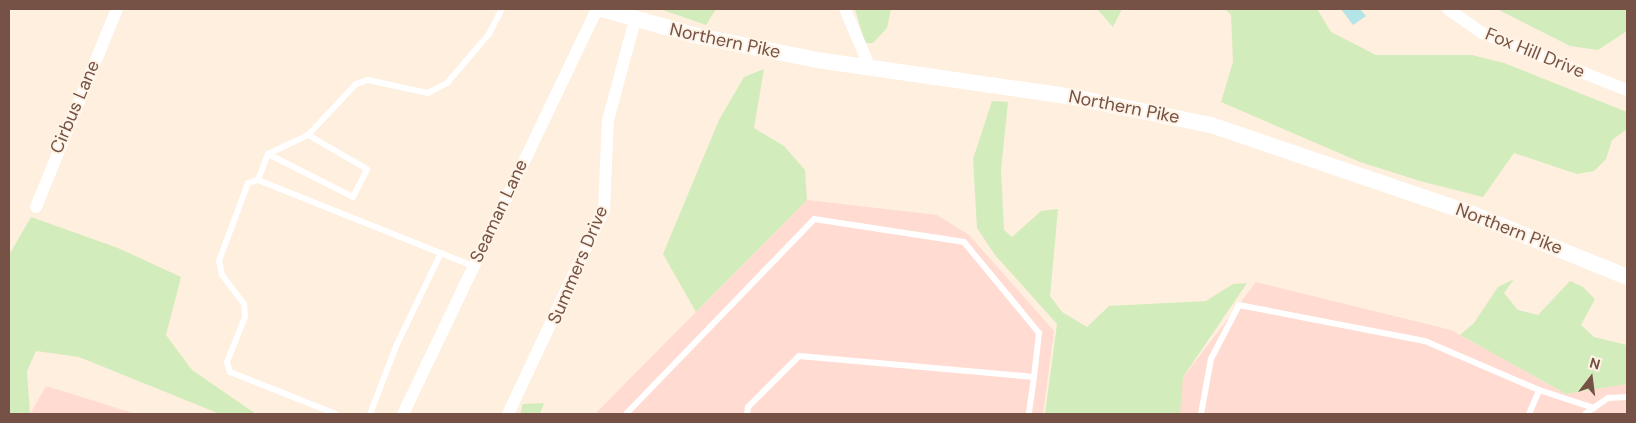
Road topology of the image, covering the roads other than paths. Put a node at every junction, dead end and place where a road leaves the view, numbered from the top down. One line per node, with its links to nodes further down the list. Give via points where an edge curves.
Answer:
1 (116, 9): 13 (street, Cirbus Lane)
2 (502, 9): 10 (lane, via 489,34 447,83 422,93 368,80 356,84)
3 (596, 9): 15 (street, Seaman Lane)
4 (602, 9): 7 (street, Northern Pike)
5 (846, 9): 8 (street)
6 (1448, 9): 9 (street, Fox Hill Drive, via 1482,33)
7 (635, 20): 8 (street, Northern Pike); 24 (street, Summers Drive, via 608,120 604,210)
8 (870, 68): 16 (street, Northern Pike, via 1068,96 1211,125 1472,214)
9 (1627, 90)
10 (308, 135): 11 (lane); 11 (lane, via 367,169 353,197)
11 (268, 154): 12 (lane)
12 (258, 180): 14 (lane); 21 (lane, via 248,183 219,261 222,275 244,304 245,317 227,362 230,372)
13 (36, 207)
14 (441, 254): 15 (lane); 22 (lane, via 397,344)
15 (473, 266): 23 (street, Seaman Lane)
16 (1627, 277)
17 (1034, 377): 25 (lane, via 1039,333 964,242 814,219); 26 (lane, via 799,356 748,408); 27 (lane)
18 (1540, 390): 20 (lane); 28 (lane, via 1425,341 1238,305 1211,359); 29 (lane)
19 (1627, 398): 20 (lane, via 1608,398)
20 (1590, 406): 30 (lane)
21 (336, 414)
22 (370, 414)
23 (403, 414)
24 (508, 414)
25 (626, 414)
26 (747, 414)
27 (1029, 414)
28 (1200, 414)
29 (1529, 414)
30 (1585, 414)

